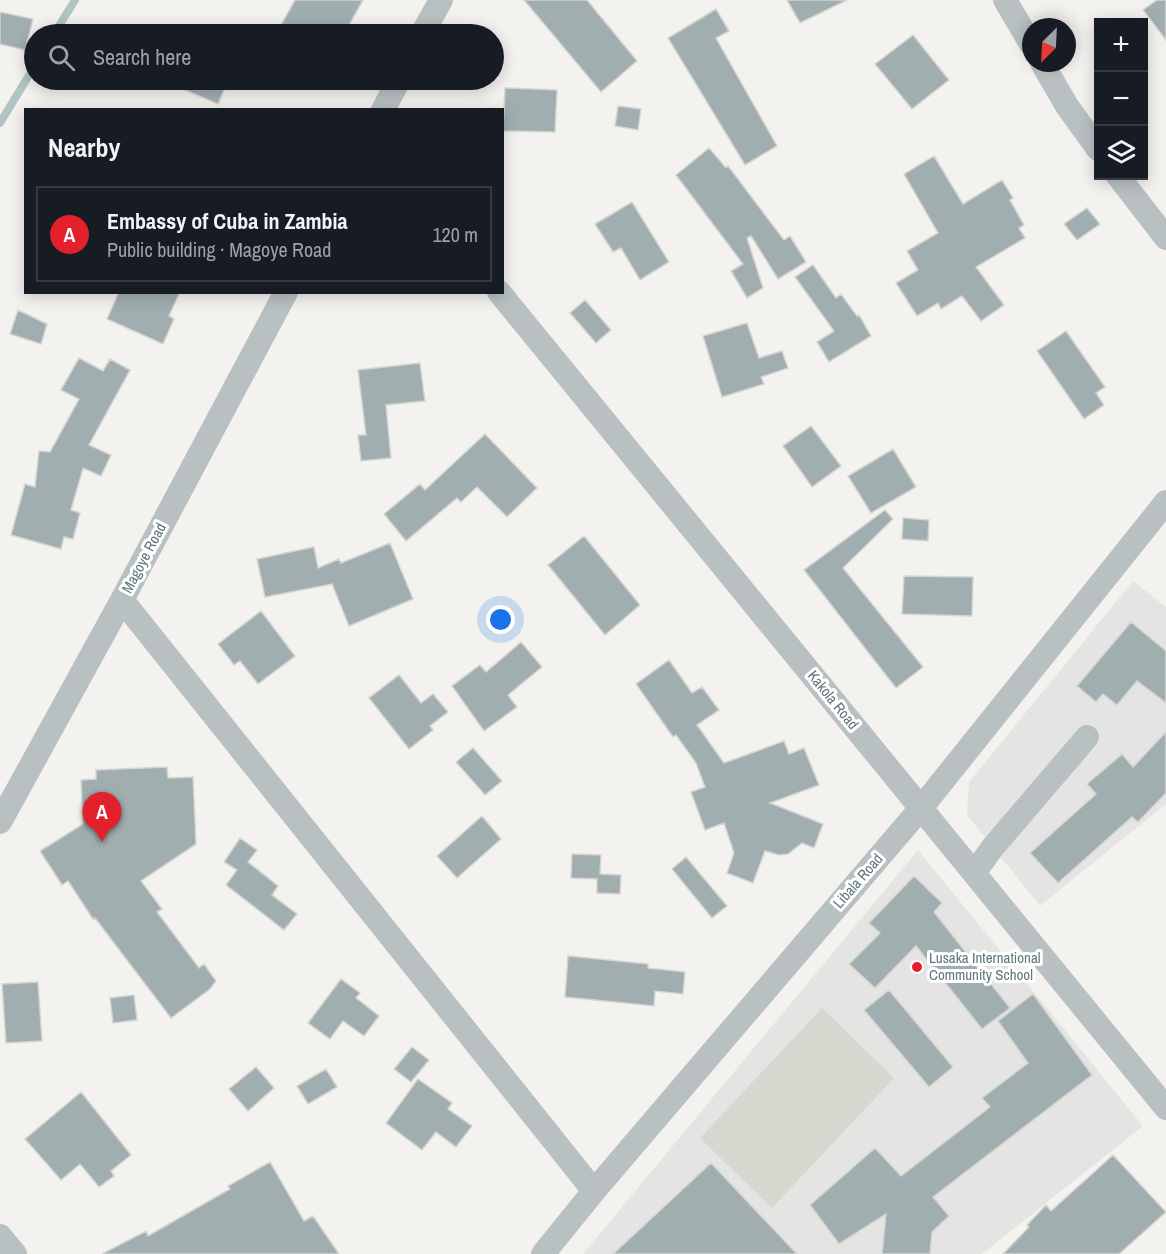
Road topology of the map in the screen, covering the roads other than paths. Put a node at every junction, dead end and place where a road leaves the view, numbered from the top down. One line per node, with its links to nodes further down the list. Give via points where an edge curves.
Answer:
1 (441, 0): 3 (street)
2 (1005, 0): 4 (street)
3 (428, 24)
4 (1022, 29)
5 (1047, 72): 8 (street)
6 (394, 90): 7 (street)
7 (384, 108)
8 (1094, 143)
9 (1122, 180): 10 (street)
10 (1162, 224)
11 (285, 294): 14 (street, Magoye Road)
12 (501, 294): 16 (street, Kakola Road)
13 (1166, 502): 16 (street, Libala Road)
14 (122, 600): 17 (street, Magoye Road); 20 (street)
15 (1087, 737): 18 (street)
16 (921, 808): 18 (street, Kakola Road); 20 (street, Libala Road)
17 (0, 822)
18 (974, 873): 19 (street, Kakola Road)
19 (1166, 1108)
20 (594, 1191): 23 (street, Libala Road)
21 (0, 1236): 22 (street)
22 (15, 1254)
23 (543, 1254)

